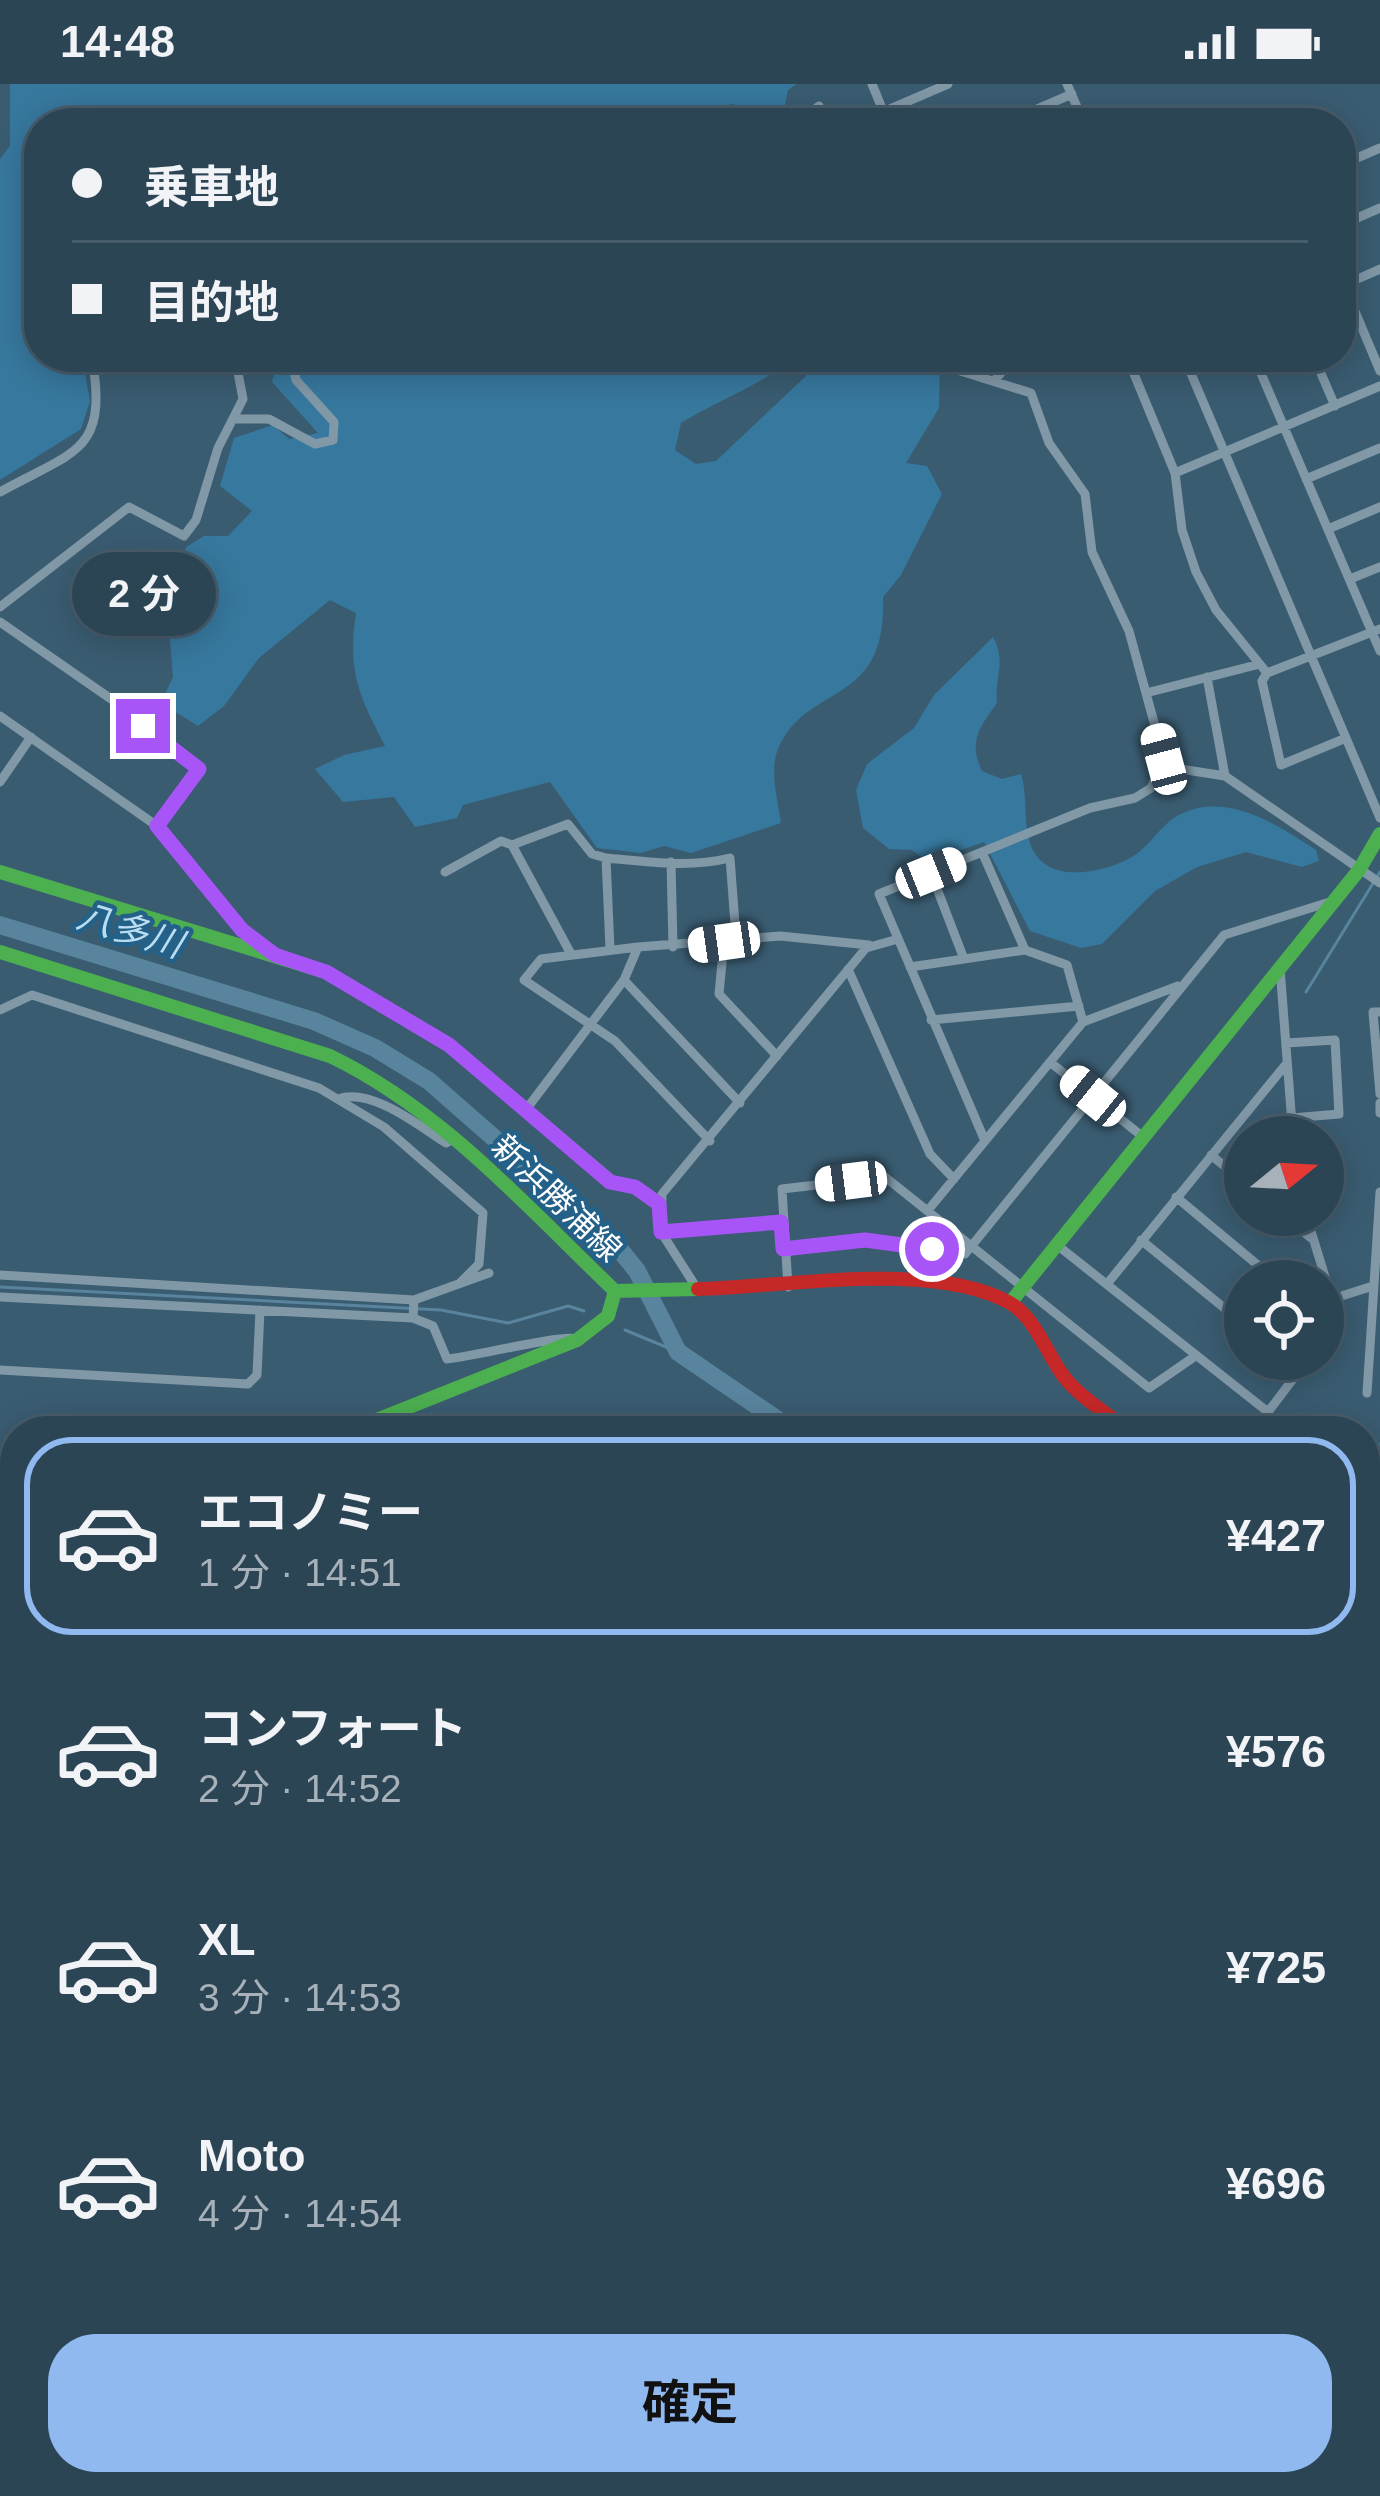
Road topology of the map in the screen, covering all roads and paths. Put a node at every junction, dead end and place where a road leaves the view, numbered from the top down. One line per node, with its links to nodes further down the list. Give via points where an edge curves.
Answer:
1 (948, 84): 3 (street)
2 (1070, 89): 4 (street)
3 (902, 108)
4 (1034, 108)
5 (1356, 313): 7 (street)
6 (1380, 328): 7 (street)
7 (1365, 334): 8 (street)
8 (1380, 371)
9 (95, 372): 27 (street, via 100,403 93,429 63,457)
10 (238, 372): 21 (street, via 243,399)
11 (294, 372): 21 (street, via 334,422 333,440 315,444 278,422)
12 (965, 372): 18 (street)
13 (1001, 372): 18 (street)
14 (1133, 372): 25 (street)
15 (1190, 372): 24 (street)
16 (1260, 372): 22 (street)
17 (1320, 372): 20 (street)
18 (994, 380): 39 (street, via 1031,393 1049,443 1085,494 1092,552 1130,631)
19 (1380, 386): 20 (street)
20 (1335, 406): 22 (street)
21 (235, 419): 32 (street, via 184,536 129,507)
22 (1284, 427): 24 (street); 26 (street)
23 (1380, 448): 26 (street)
24 (1225, 452): 25 (street); 36 (street)
25 (1175, 473): 37 (street, via 1196,572)
26 (1306, 479): 29 (street)
27 (0, 492)
28 (1380, 507): 29 (street)
29 (1328, 530): 31 (street)
30 (1380, 567): 31 (street)
31 (1350, 579): 34 (street)
32 (0, 607)
33 (0, 622): 47 (street, via 199,769)
34 (1376, 630): 35 (street); 36 (street)
35 (1380, 651)
36 (1311, 655): 37 (street); 42 (street)
37 (1263, 669): 38 (street); 42 (street, via 1281,766)
38 (1207, 677): 39 (street); 44 (street)
39 (1146, 693): 43 (street)
40 (0, 716): 41 (street)
41 (31, 737): 45 (street); 47 (street)
42 (1346, 738): 46 (street)
43 (1164, 759): 44 (street); 50 (street, via 1151,788 1135,798)
44 (1225, 776): 53 (street)
45 (0, 782)
46 (1380, 818)
47 (157, 826): 69 (street, via 242,930)
48 (1380, 834): 53 (street)
49 (512, 845): 51 (street, via 568,824 592,854); 55 (street, via 501,841); 68 (street)
50 (982, 852): 56 (street); 66 (street)
51 (606, 858): 52 (street); 65 (street)
52 (671, 862): 59 (street, via 688,868 730,858); 64 (street)
53 (1359, 870): 57 (street); 58 (street)
54 (0, 872): 69 (street)
55 (445, 872)
56 (931, 873): 60 (street, via 879,894); 70 (street)
57 (1380, 883)
58 (1334, 901): 72 (street); 75 (street, via 1224,934)
59 (736, 937): 61 (street); 62 (street)
60 (898, 939): 62 (street); 71 (street)
61 (724, 942): 64 (street); 83 (street, via 719,994)
62 (869, 945): 73 (street)
63 (638, 947): 64 (street); 65 (street); 74 (street)
64 (673, 947)
65 (610, 949): 68 (street)
66 (1025, 950): 70 (street); 76 (street, via 1067,965)
67 (0, 952): 94 (street, 新浜勝浦線, via 329,1056 374,1077)
68 (571, 954): 81 (street, via 541,959 524,980)
69 (275, 955): 90 (street, via 326,972 414,1023)
70 (964, 959): 71 (street)
71 (910, 967): 79 (street)
72 (1280, 968): 82 (street); 95 (street)
73 (848, 969): 83 (street); 100 (street, via 930,1154)
74 (624, 980): 81 (street); 89 (street)
75 (1183, 985): 80 (street); 86 (street)
76 (1079, 1006): 79 (street); 80 (street)
77 (0, 1010): 87 (street, via 32,995)
78 (1380, 1012): 88 (street, via 1373,1012)
79 (932, 1020): 97 (street)
80 (1083, 1022): 84 (street)
81 (589, 1026): 90 (street); 96 (street, via 615,1040)
82 (1286, 1043): 85 (street); 93 (street, via 1335,1040 1339,1114)
83 (777, 1056): 89 (street)
84 (1050, 1062): 86 (street); 97 (street)
85 (1287, 1063): 92 (street); 98 (street)
86 (1093, 1096): 95 (street); 111 (street)
87 (338, 1099): 94 (street, via 393,1110 446,1143); 118 (street, via 394,1135 483,1213 478,1264)
88 (1380, 1099): 91 (street)
89 (740, 1103): 96 (street)
90 (528, 1108): 103 (street, via 610,1182)
91 (1380, 1113)
92 (1292, 1116)
93 (1316, 1116)
94 (455, 1138): 124 (street, 新浜勝浦線)
95 (1144, 1138): 112 (street)
96 (710, 1141): 103 (street)
97 (985, 1141): 100 (street)
98 (1211, 1155): 99 (street); 102 (street)
99 (1224, 1166)
100 (954, 1178): 104 (street)
101 (1380, 1192): 121 (street)
102 (1176, 1197): 109 (street); 114 (street)
103 (659, 1204): 106 (street)
104 (929, 1209): 105 (street, via 885,1177 782,1189); 111 (street)
105 (781, 1222): 106 (street); 113 (street)
106 (661, 1232): 123 (street)
107 (1308, 1236): 110 (street)
108 (1312, 1236): 110 (street)
109 (1141, 1240): 119 (street); 128 (street)
110 (1314, 1241): 115 (street)
111 (972, 1245): 113 (street, via 965,1253 865,1240); 120 (street)
112 (1057, 1245): 119 (street); 120 (street)
113 (783, 1249): 122 (street)
114 (1251, 1260)
115 (1320, 1260)
116 (489, 1273): 118 (street)
117 (0, 1275): 130 (street)
118 (459, 1284): 130 (street)
119 (1107, 1284): 132 (street)
120 (1024, 1286): 127 (street); 132 (street, via 1149,1388)
121 (1373, 1286): 125 (street); 137 (street)
122 (788, 1287): 123 (street, 新浜勝浦線); 127 (street, 新浜勝浦線, via 874,1278 970,1288)
123 (694, 1290): 124 (street, 新浜勝浦線)
124 (619, 1292): 131 (street, via 608,1316)
125 (1344, 1295)
126 (0, 1297): 129 (street)
127 (1010, 1303): 139 (street, via 1067,1381)
128 (1224, 1308)
129 (260, 1310): 130 (street); 133 (street, via 257,1376 248,1384)
130 (414, 1310): 131 (street, via 433,1326 447,1359 568,1335)
131 (577, 1340): 138 (street)
132 (1194, 1357): 134 (street)
133 (0, 1370)
134 (1224, 1379)
135 (1225, 1380): 136 (street, via 1268,1412)
136 (1292, 1380)
137 (1367, 1393)
138 (387, 1416)
139 (1110, 1416)

